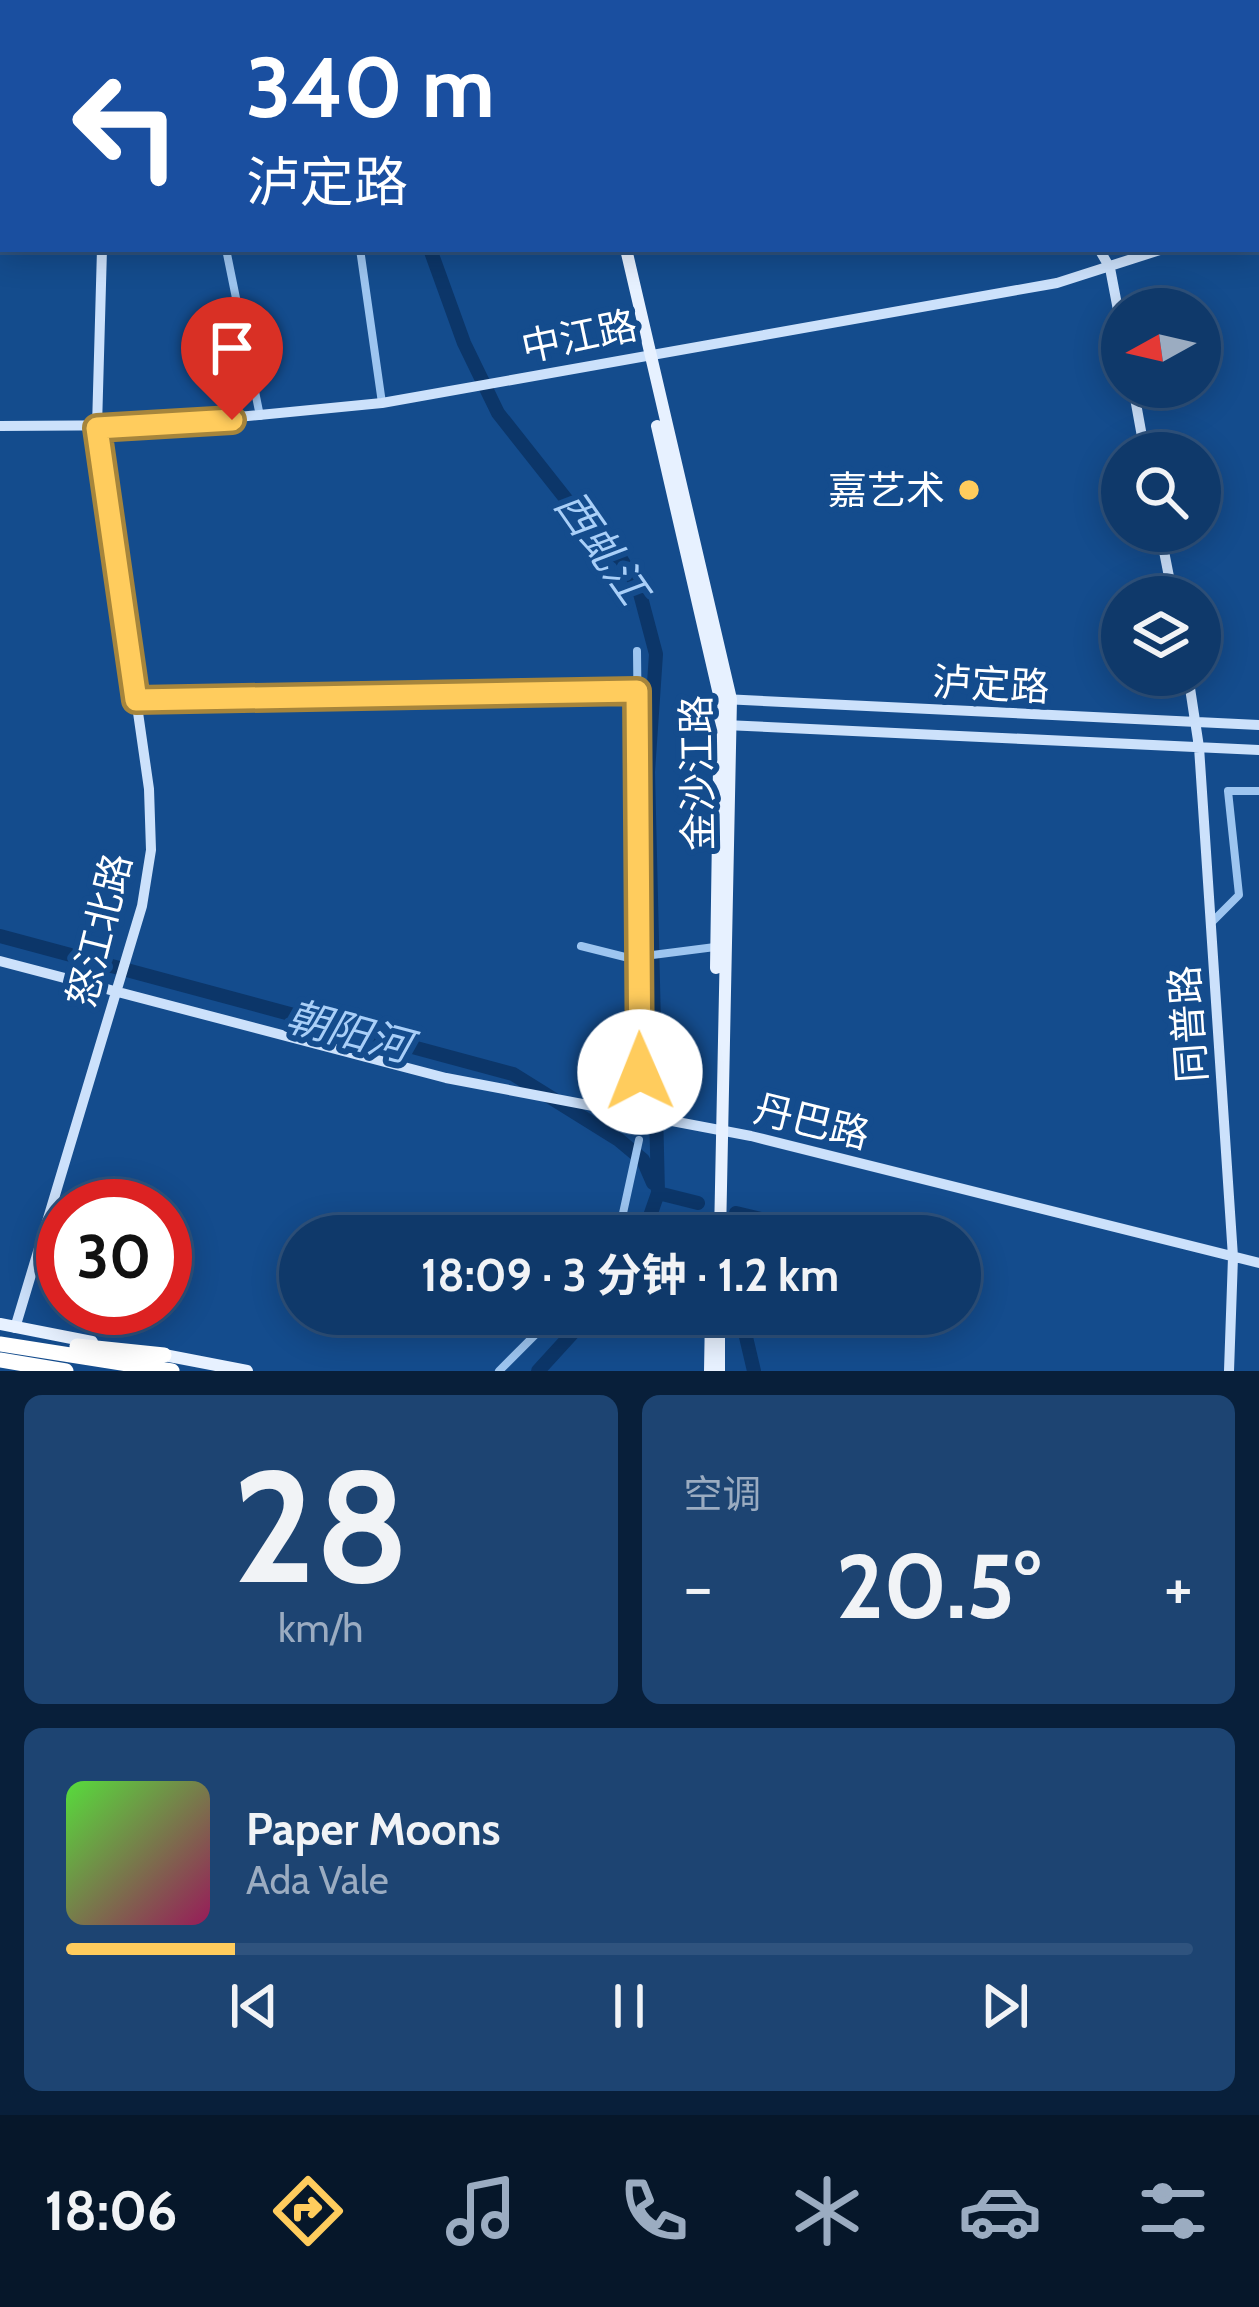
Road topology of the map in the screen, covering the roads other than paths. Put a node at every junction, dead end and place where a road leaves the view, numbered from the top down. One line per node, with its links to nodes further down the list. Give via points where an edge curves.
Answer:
1 (102, 252): 13 (street, 怒江北路)
2 (227, 252): 11 (street)
3 (360, 252): 10 (street)
4 (623, 252): 9 (main road, 金沙江路)
5 (1101, 252): 7 (street)
6 (1155, 252): 7 (street, 中江路)
7 (1110, 268): 8 (street); 9 (street, 中江路)
8 (1114, 288)
9 (644, 352): 10 (street, 中江路); 17 (main road, 金沙江路)
10 (382, 403): 11 (street, 中江路)
11 (260, 418): 13 (street, 中江路)
12 (0, 426): 13 (street, 中江路)
13 (97, 428): 18 (street, 怒江北路)
14 (637, 651): 15 (street)
15 (637, 691): 18 (street); 28 (street)
16 (1192, 696): 19 (street, 同普路)
17 (725, 699): 19 (street, 泸定路); 20 (main road, 金沙江路)
18 (136, 700): 30 (street, 怒江北路, via 151,850)
19 (1197, 722): 21 (street, 泸定路); 22 (street, 同普路)
20 (727, 725): 22 (street, 泸定路); 27 (main road, 金沙江路); 32 (main road, 金沙江路)
21 (1259, 725)
22 (1199, 747): 23 (street, 泸定路); 25 (street, 同普路)
23 (1259, 749)
24 (1259, 791): 25 (street, via 1228,790 1239,895)
25 (1211, 922): 36 (street, 同普路)
26 (580, 946): 28 (street)
27 (717, 946): 28 (street); 32 (main road, 金沙江路)
28 (640, 957): 31 (street)
29 (0, 961): 30 (street, 丹巴路)
30 (119, 985): 32 (street, 丹巴路, via 516,1094); 38 (street, 怒江北路)
31 (642, 1092)
32 (716, 1130): 35 (main road, 金沙江路); 36 (street, 丹巴路)
33 (639, 1140): 34 (street)
34 (623, 1215)
35 (716, 1215)
36 (1233, 1257): 37 (street, 丹巴路); 48 (street, 同普路)
37 (1259, 1263)
38 (4, 1333): 42 (highway)
39 (535, 1335): 46 (street)
40 (715, 1335): 47 (main road)
41 (0, 1362): 43 (highway); 44 (highway)
42 (168, 1363): 45 (main road)
43 (26, 1371)
44 (66, 1371)
45 (247, 1371)
46 (499, 1371)
47 (715, 1371)
48 (1229, 1371)

